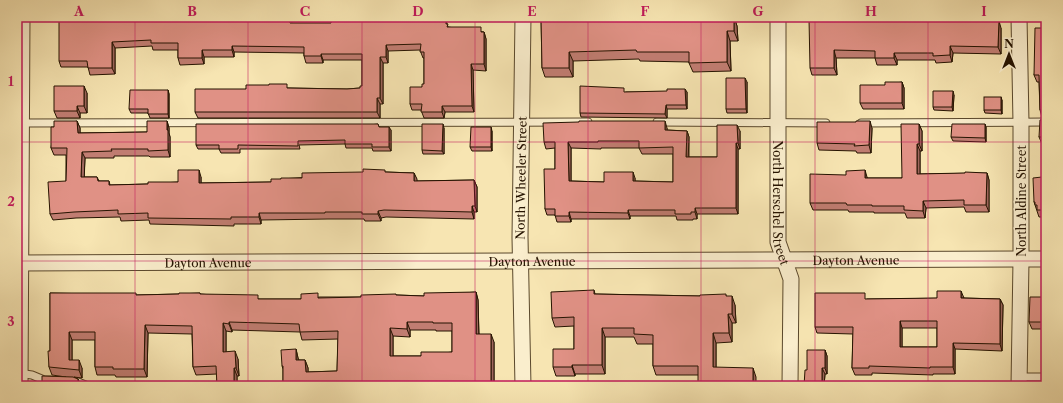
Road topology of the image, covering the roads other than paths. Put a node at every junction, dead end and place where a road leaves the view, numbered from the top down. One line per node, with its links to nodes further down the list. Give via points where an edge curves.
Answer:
1 (20, 17): 9 (street)
2 (523, 17): 5 (street, North Wheeler Street)
3 (778, 17): 10 (street, North Herschel Street)
4 (1019, 17): 13 (street, North Aldine Street)
5 (522, 122): 6 (lane); 9 (lane); 18 (street, North Wheeler Street)
6 (599, 122)
7 (646, 122): 10 (lane)
8 (1046, 122): 13 (lane)
9 (18, 123): 14 (street)
10 (778, 123): 11 (lane); 16 (street, North Herschel Street, via 778,242)
11 (837, 123)
12 (852, 123): 13 (lane)
13 (1022, 123): 17 (street, North Aldine Street)
14 (18, 150): 19 (street)
15 (1046, 259): 17 (street, Dayton Avenue)
16 (784, 260): 17 (street, Dayton Avenue); 18 (street, Dayton Avenue); 26 (street, North Herschel Street, via 791,279)
17 (1021, 260): 23 (street, North Aldine Street)
18 (520, 262): 19 (street, Dayton Avenue); 25 (street, North Wheeler Street)
19 (18, 263): 20 (street)
20 (18, 299): 22 (street)
21 (1046, 378): 23 (lane)
22 (18, 380): 24 (lane, via 32,375 44,380 78,382)
23 (1019, 382)
24 (88, 386)
25 (523, 386)
26 (790, 386)

